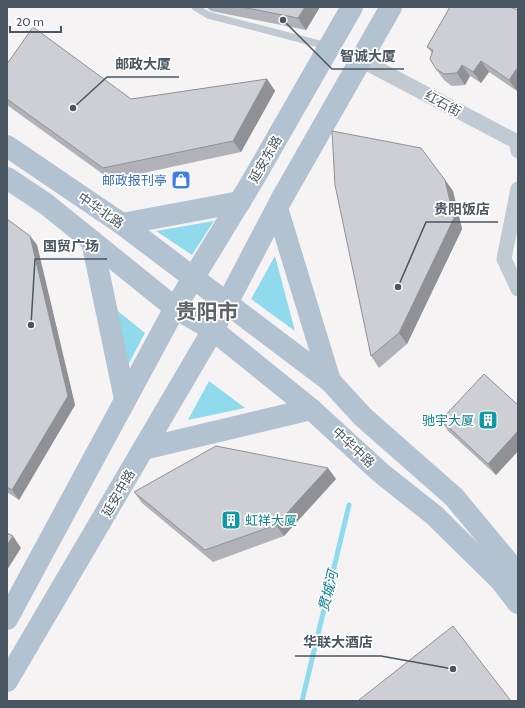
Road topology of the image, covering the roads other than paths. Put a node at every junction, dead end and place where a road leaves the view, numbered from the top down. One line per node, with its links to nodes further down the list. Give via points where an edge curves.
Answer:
1 (195, 7): 4 (lane, via 208,15)
2 (352, 7): 4 (main road, 延安东路)
3 (391, 7): 5 (main road)
4 (329, 46): 10 (main road, 延安东路)
5 (361, 60): 7 (street, 红石街, via 517,142); 11 (main road)
6 (7, 146): 12 (main road, 中华北路)
7 (518, 151)
8 (7, 178): 13 (main road, via 46,204)
9 (518, 189): 15 (street, via 504,259)
10 (240, 202): 12 (main road); 14 (main road, 延安东路)
11 (278, 208): 16 (main road); 19 (main road)
12 (122, 224): 14 (main road, 中华北路)
13 (92, 241): 17 (main road); 20 (main road)
14 (193, 278): 16 (main road); 17 (main road, 延安东路)
15 (518, 289)
16 (227, 303): 18 (main road, 延安中路); 19 (main road)
17 (175, 308): 18 (main road, 中华中路); 20 (main road)
18 (214, 330): 21 (main road, 中华中路); 22 (main road, 延安中路)
19 (330, 381): 23 (main road, via 363,417 454,497)
20 (125, 399): 25 (main road)
21 (311, 408): 22 (main road); 24 (main road, 中华中路, via 381,473 434,514 501,581)
22 (143, 449): 26 (main road, 延安中路)
23 (518, 574)
24 (518, 603)
25 (7, 619)
26 (7, 681)

